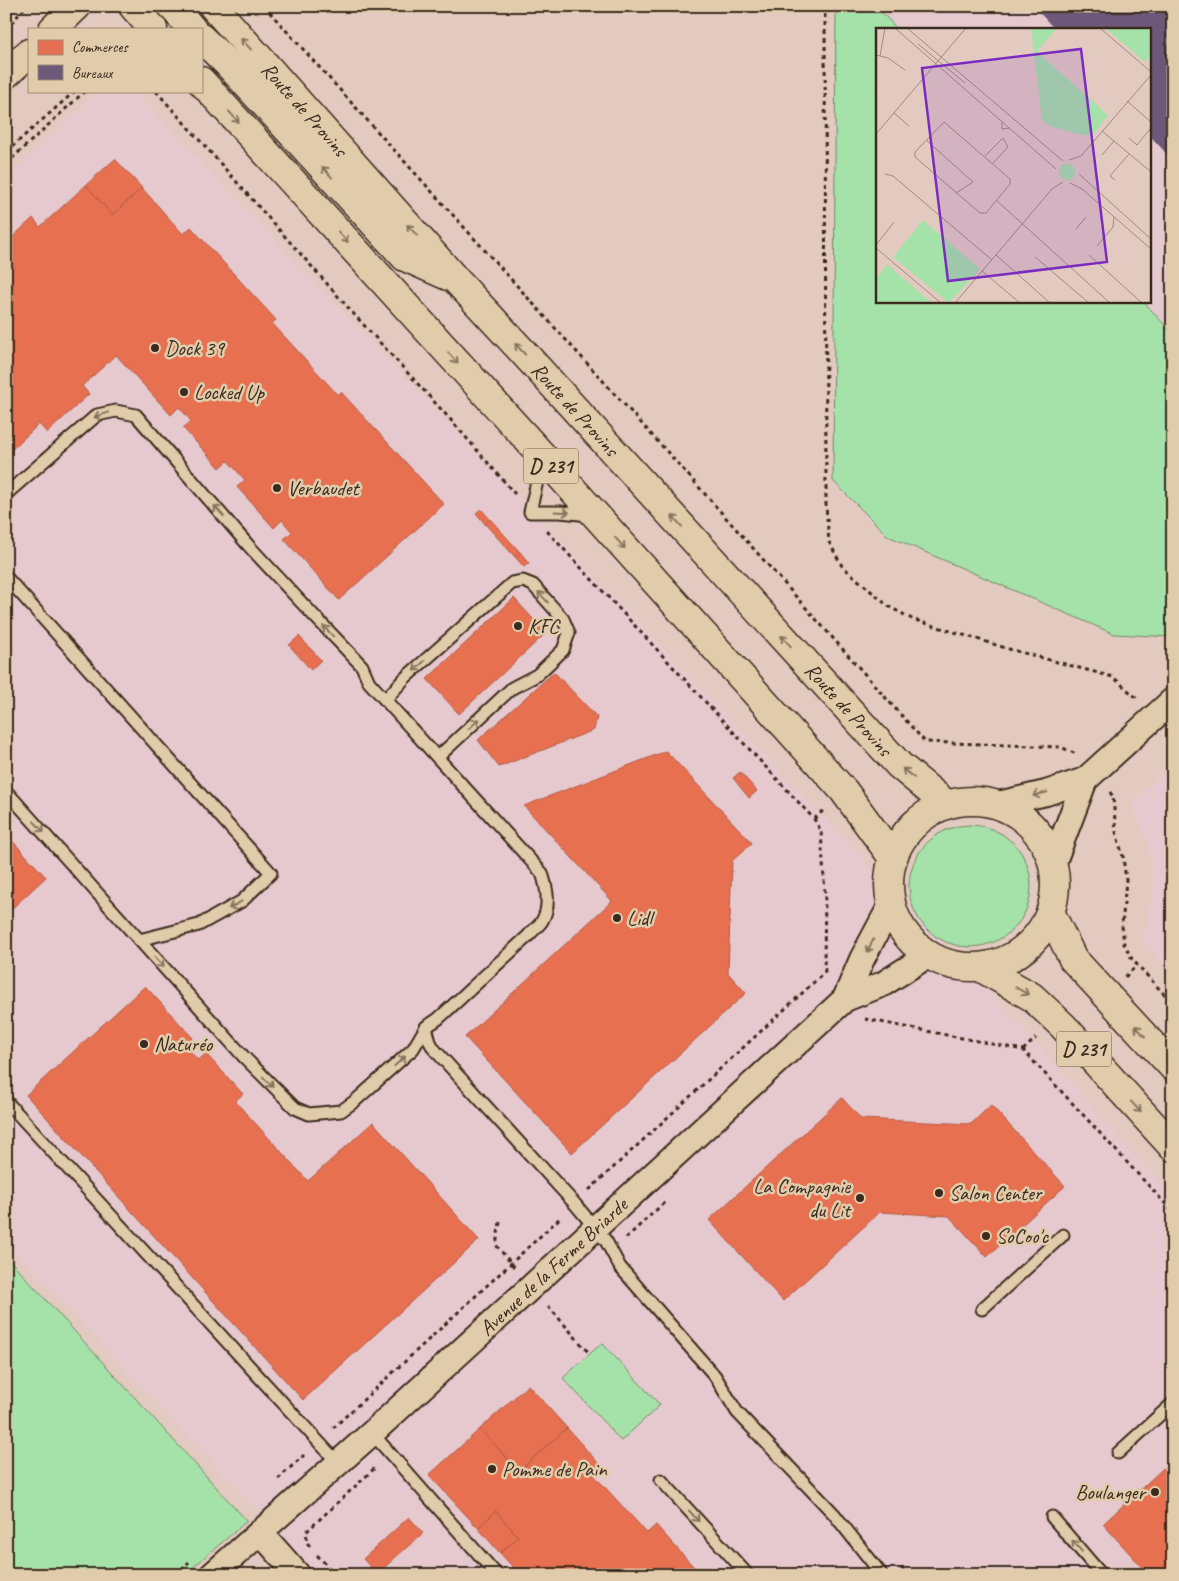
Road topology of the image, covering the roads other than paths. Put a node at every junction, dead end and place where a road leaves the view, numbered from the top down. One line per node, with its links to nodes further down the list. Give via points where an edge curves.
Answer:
1 (77, 6): 5 (main road)
2 (133, 6): 6 (main road)
3 (172, 6): 7 (main road)
4 (213, 6): 12 (main road, Route de Provins / D 231, one-way to 4)
5 (54, 28)
6 (153, 28)
7 (191, 28)
8 (202, 39): 12 (main road, one-way to 8, via 404,257)
9 (28, 54): 10 (main road)
10 (6, 74)
11 (202, 82): 13 (main road, D 231, one-way to 13)
12 (456, 280): 22 (main road, Route de Provins / D 231, one-way to 12, via 899,765)
13 (538, 451): 15 (main road, D 231); 15 (lane, one-way to 15, via 538,478 530,512)
14 (6, 494): 17 (lane, one-way to 14, via 369,682 362,666 248,545 136,416 116,411 97,415)
15 (594, 515): 24 (main road, D 231, one-way to 24, via 844,792)
16 (6, 576): 28 (lane, one-way to 28, via 271,873 242,902 199,925)
17 (385, 700): 19 (lane); 19 (lane, one-way to 17, via 512,688 537,675 563,650 569,633 563,619 533,585 523,581 512,583 405,678)
18 (1173, 700): 20 (street)
19 (438, 757): 32 (lane, via 542,873 547,888 542,922)
20 (1086, 780): 23 (street, one-way to 23); 25 (street)
21 (6, 791): 28 (lane, one-way to 28)
22 (946, 804): 23 (main road); 24 (main road, via 913,824)
23 (994, 805): 25 (main road, via 1018,812 1042,836)
24 (893, 858): 26 (main road, via 888,886)
25 (1054, 859): 27 (main road, via 1056,878)
26 (892, 903): 29 (main road, via 908,940); 31 (street, Avenue de la Ferme Briarde, one-way to 31)
27 (1051, 914): 30 (main road, via 1041,933 1014,956); 33 (main road, D 231, one-way to 27, via 1073,960)
28 (140, 940): 32 (lane, one-way to 32, via 244,1057 294,1108 309,1114 341,1112 413,1050)
29 (927, 956): 30 (main road, via 954,965); 31 (street, Avenue de la Ferme Briarde, via 884,984)
30 (980, 967): 35 (main road, D 231, one-way to 35, via 1032,997 1063,1026)
31 (845, 999): 36 (street, Avenue de la Ferme Briarde)
32 (426, 1027): 36 (lane, via 434,1049)
33 (1173, 1067)
34 (6, 1101): 42 (lane)
35 (1173, 1147)
36 (595, 1228): 40 (street, Avenue de la Ferme Briarde); 50 (lane, via 620,1267 715,1376 738,1412 834,1514)
37 (1063, 1235): 38 (lane)
38 (982, 1309)
39 (1173, 1403): 41 (lane)
40 (372, 1433): 42 (street, Avenue de la Ferme Briarde); 48 (lane)
41 (1118, 1453)
42 (338, 1463): 45 (street, Avenue de la Ferme Briarde)
43 (661, 1480): 49 (lane, one-way to 49)
44 (1052, 1517): 51 (lane, one-way to 44)
45 (260, 1532): 46 (street, Avenue de la Ferme Briarde); 47 (street)
46 (212, 1575)
47 (298, 1575)
48 (497, 1575)
49 (748, 1575)
50 (882, 1575)
51 (1102, 1575)

